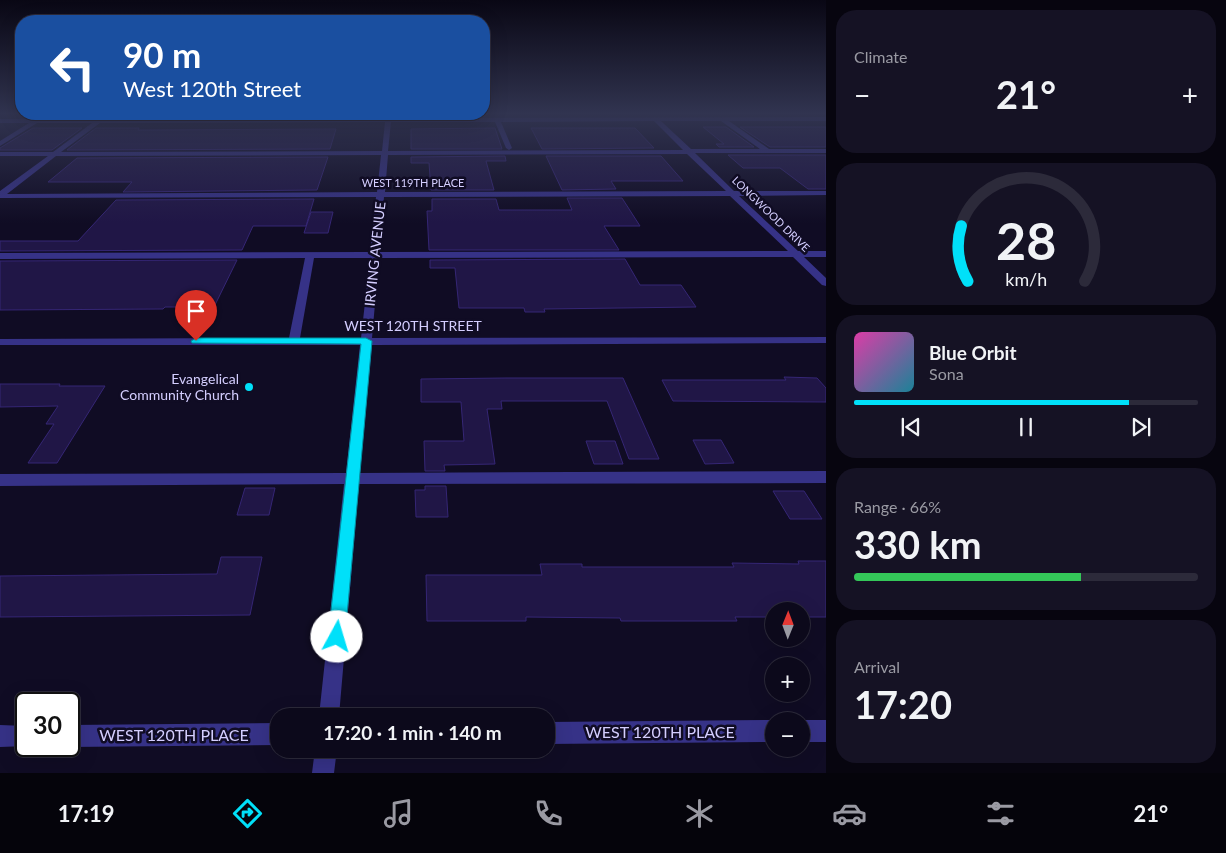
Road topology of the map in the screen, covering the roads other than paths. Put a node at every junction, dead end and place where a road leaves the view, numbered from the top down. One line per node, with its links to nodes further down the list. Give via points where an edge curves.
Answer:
1 (60, 150): 7 (street)
2 (689, 151): 3 (street); 5 (street); 8 (street, LONGWOOD DRIVE)
3 (768, 151): 4 (street)
4 (826, 151)
5 (385, 152): 7 (street); 11 (street, IRVING AVENUE)
6 (0, 154): 7 (street)
7 (55, 154): 10 (street)
8 (734, 194): 9 (street, WEST 119TH PLACE); 11 (street, WEST 119TH PLACE); 12 (street, LONGWOOD DRIVE)
9 (826, 194)
10 (0, 195): 11 (street, WEST 119TH PLACE)
11 (381, 195): 15 (street, IRVING AVENUE)
12 (796, 254): 13 (street); 15 (street); 17 (street, LONGWOOD DRIVE)
13 (826, 254)
14 (310, 255): 15 (street); 16 (street); 19 (street)
15 (375, 255): 20 (street, IRVING AVENUE)
16 (0, 256)
17 (826, 283)
18 (826, 340): 20 (street, WEST 120TH STREET)
19 (294, 341): 20 (street, WEST 120TH STREET); 21 (street, WEST 120TH STREET)
20 (366, 341): 23 (street, IRVING AVENUE)
21 (0, 342)
22 (826, 477): 23 (street)
23 (352, 479): 24 (street); 25 (street, IRVING AVENUE)
24 (0, 480)
25 (330, 708)
26 (765, 731): 29 (street, WEST 120TH PLACE)
27 (810, 731): 28 (street)
28 (826, 731)
29 (555, 733)
30 (270, 734): 33 (street, WEST 120TH PLACE)
31 (0, 736): 32 (street)
32 (15, 736)
33 (80, 736)
34 (325, 758): 35 (street)
35 (324, 773)

